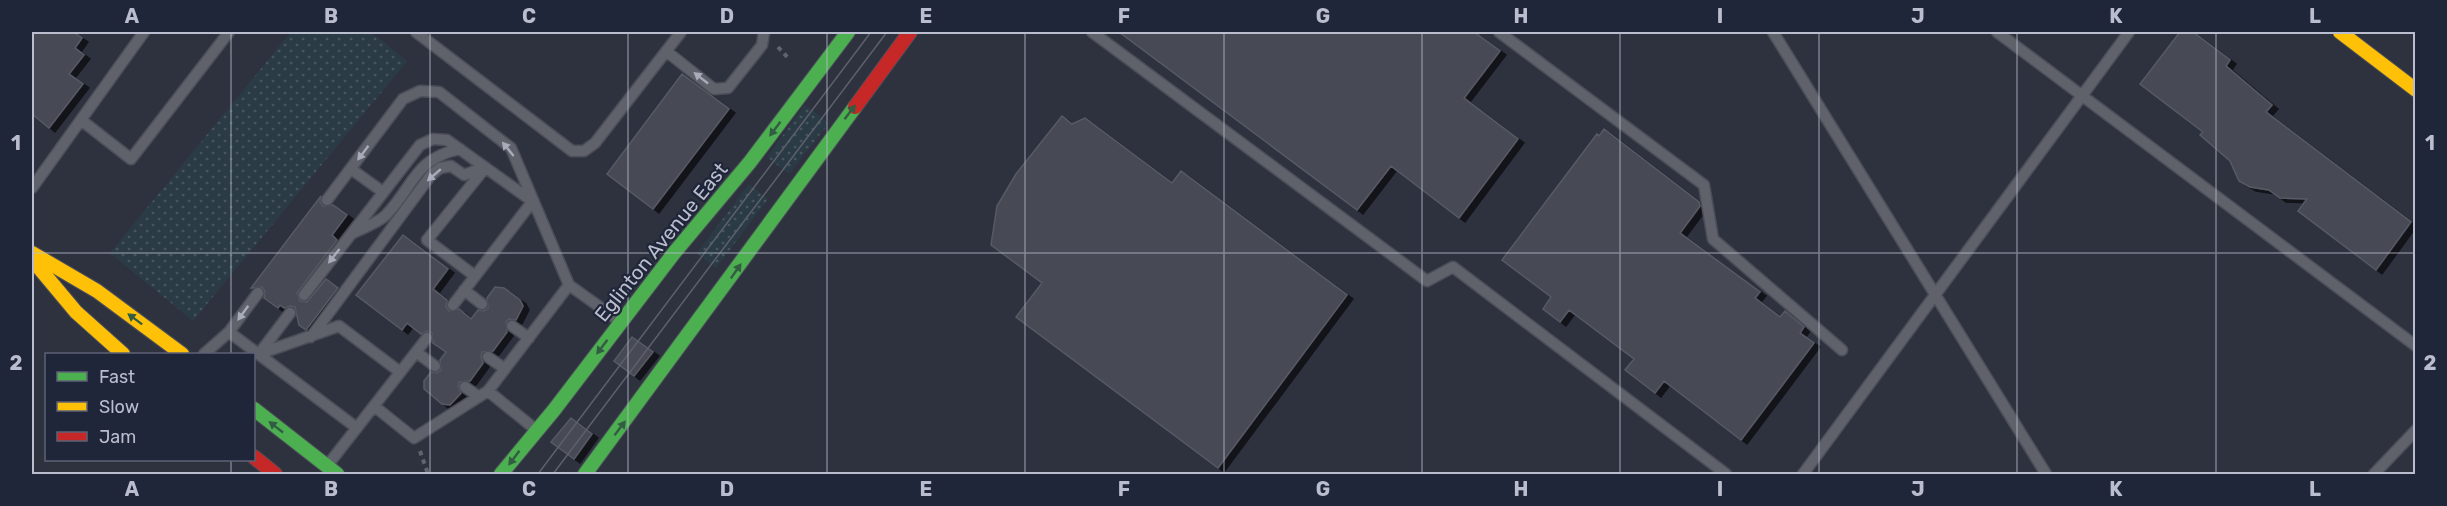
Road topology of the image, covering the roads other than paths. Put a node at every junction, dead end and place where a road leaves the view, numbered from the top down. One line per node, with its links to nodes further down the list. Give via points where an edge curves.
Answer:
1 (144, 32): 17 (lane)
2 (230, 32): 17 (lane, via 131,159)
3 (416, 32): 14 (lane, via 572,151 584,151 595,143)
4 (681, 32): 14 (lane)
5 (765, 32): 14 (lane, one-way to 14, via 762,45 728,88 714,89)
6 (848, 32): 37 (main road, Eglinton Avenue East, one-way to 37)
7 (910, 32): 65 (main road, one-way to 7)
8 (1092, 32): 66 (lane, via 1427,281 1453,267)
9 (1499, 32): 44 (lane, via 1704,185 1713,239)
10 (1773, 32): 33 (lane)
11 (1997, 32): 16 (lane)
12 (2129, 32): 16 (lane)
13 (2340, 32): 15 (main road)
14 (666, 51)
15 (2415, 90)
16 (2082, 95): 33 (lane); 43 (lane)
17 (81, 120): 21 (lane)
18 (460, 149): 19 (lane); 22 (lane, via 447,140 433,139 420,145); 25 (lane, via 440,153 427,162 385,217)
19 (485, 167): 24 (lane); 28 (lane, via 428,240); 40 (lane, one-way to 40, via 465,175 451,166 431,175)
20 (351, 169): 22 (lane); 23 (lane); 24 (lane, one-way to 20, via 511,148 439,92 420,91 403,99)
21 (32, 188)
22 (383, 192): 25 (lane)
23 (327, 200)
24 (532, 202): 28 (lane); 29 (lane)
25 (351, 235): 32 (lane, one-way to 32)
26 (32, 253): 47 (main road, one-way to 26, via 97,291)
27 (32, 259): 46 (main road, via 76,312)
28 (475, 276): 30 (lane)
29 (569, 285): 37 (lane); 42 (lane)
30 (464, 290): 34 (lane); 35 (lane)
31 (258, 293): 39 (lane, one-way to 39)
32 (304, 295)
33 (1935, 295): 67 (lane); 68 (lane)
34 (482, 304)
35 (453, 305)
36 (290, 313): 49 (lane)
37 (621, 322): 59 (main road, Eglinton Avenue East, one-way to 59)
38 (512, 326): 42 (lane)
39 (229, 332): 48 (lane); 49 (lane)
40 (311, 337): 49 (lane); 53 (lane, via 339,326)
41 (427, 338): 45 (lane)
42 (529, 338): 52 (lane)
43 (2415, 346)
44 (1842, 350)
45 (416, 352): 51 (lane); 53 (lane)
46 (122, 353)
47 (181, 353)
48 (205, 353)
49 (259, 354): 58 (lane)
50 (488, 357): 52 (lane)
51 (435, 366)
52 (505, 369): 55 (lane)
53 (400, 372): 56 (lane)
54 (465, 387): 55 (lane)
55 (484, 394): 56 (lane, via 414,438); 59 (lane)
56 (374, 406): 58 (lane)
57 (255, 410): 62 (main road, one-way to 57)
58 (357, 428): 62 (lane)
59 (535, 429): 64 (main road, Eglinton Avenue East, one-way to 64)
60 (2415, 430): 69 (lane)
61 (255, 458): 63 (main road)
62 (332, 470)
63 (274, 474)
64 (501, 474)
65 (585, 474)
66 (1726, 474)
67 (1803, 474)
68 (2046, 474)
69 (2374, 474)

